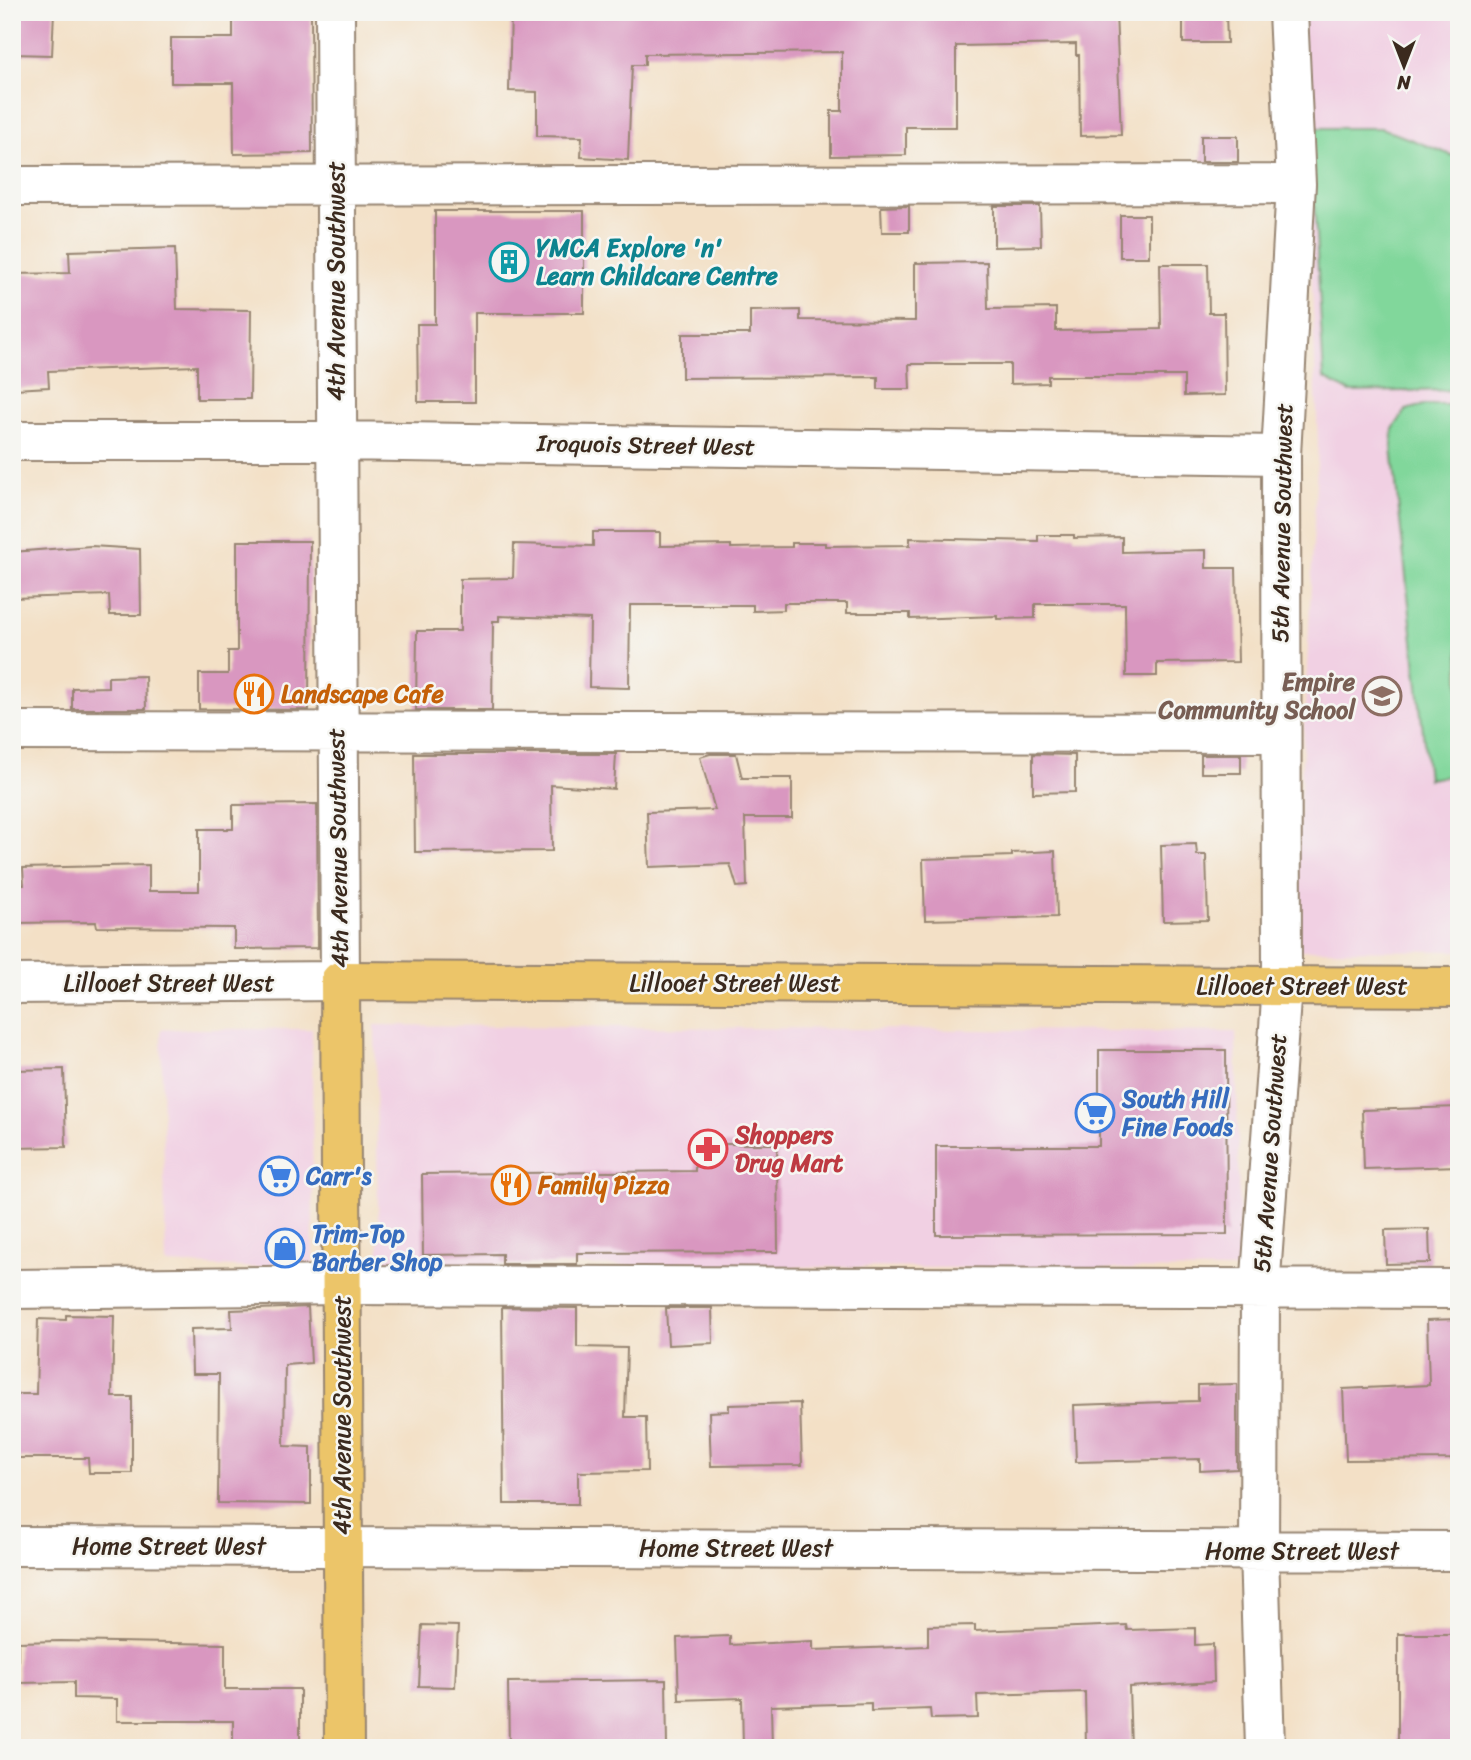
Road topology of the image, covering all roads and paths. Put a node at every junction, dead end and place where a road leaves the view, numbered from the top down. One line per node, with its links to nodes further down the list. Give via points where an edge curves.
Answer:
1 (335, 12): 5 (street, 4th Avenue Southwest)
2 (1288, 12): 3 (street, 5th Avenue Southwest)
3 (1296, 184): 5 (street); 8 (street, 5th Avenue Southwest)
4 (12, 186): 5 (street)
5 (336, 186): 7 (street, 4th Avenue Southwest)
6 (12, 441): 7 (street, Iroquois Street West)
7 (337, 441): 8 (street, Iroquois Street West); 10 (street, 4th Avenue Southwest)
8 (1281, 455): 11 (street, 5th Avenue Southwest)
9 (12, 731): 10 (street)
10 (337, 733): 11 (street); 12 (street, 4th Avenue Southwest)
11 (1281, 733): 14 (street, 5th Avenue Southwest)
12 (340, 981): 13 (street, Lillooet Street West); 14 (main road, Lillooet Street West); 16 (main road, 4th Avenue Southwest)
13 (12, 984)
14 (1283, 986): 15 (main road, Lillooet Street West); 19 (street, 5th Avenue Southwest)
15 (1459, 987)
16 (340, 1285): 17 (street); 19 (street); 21 (main road, 4th Avenue Southwest)
17 (12, 1289)
18 (1459, 1289): 19 (street)
19 (1260, 1290): 22 (street, 5th Avenue Southwest)
20 (12, 1546): 21 (street, Home Street West)
21 (343, 1546): 22 (street, Home Street West); 24 (main road, 4th Avenue Southwest)
22 (1259, 1551): 23 (street, Home Street West); 25 (street, 5th Avenue Southwest)
23 (1459, 1551)
24 (344, 1748)
25 (1265, 1748)

